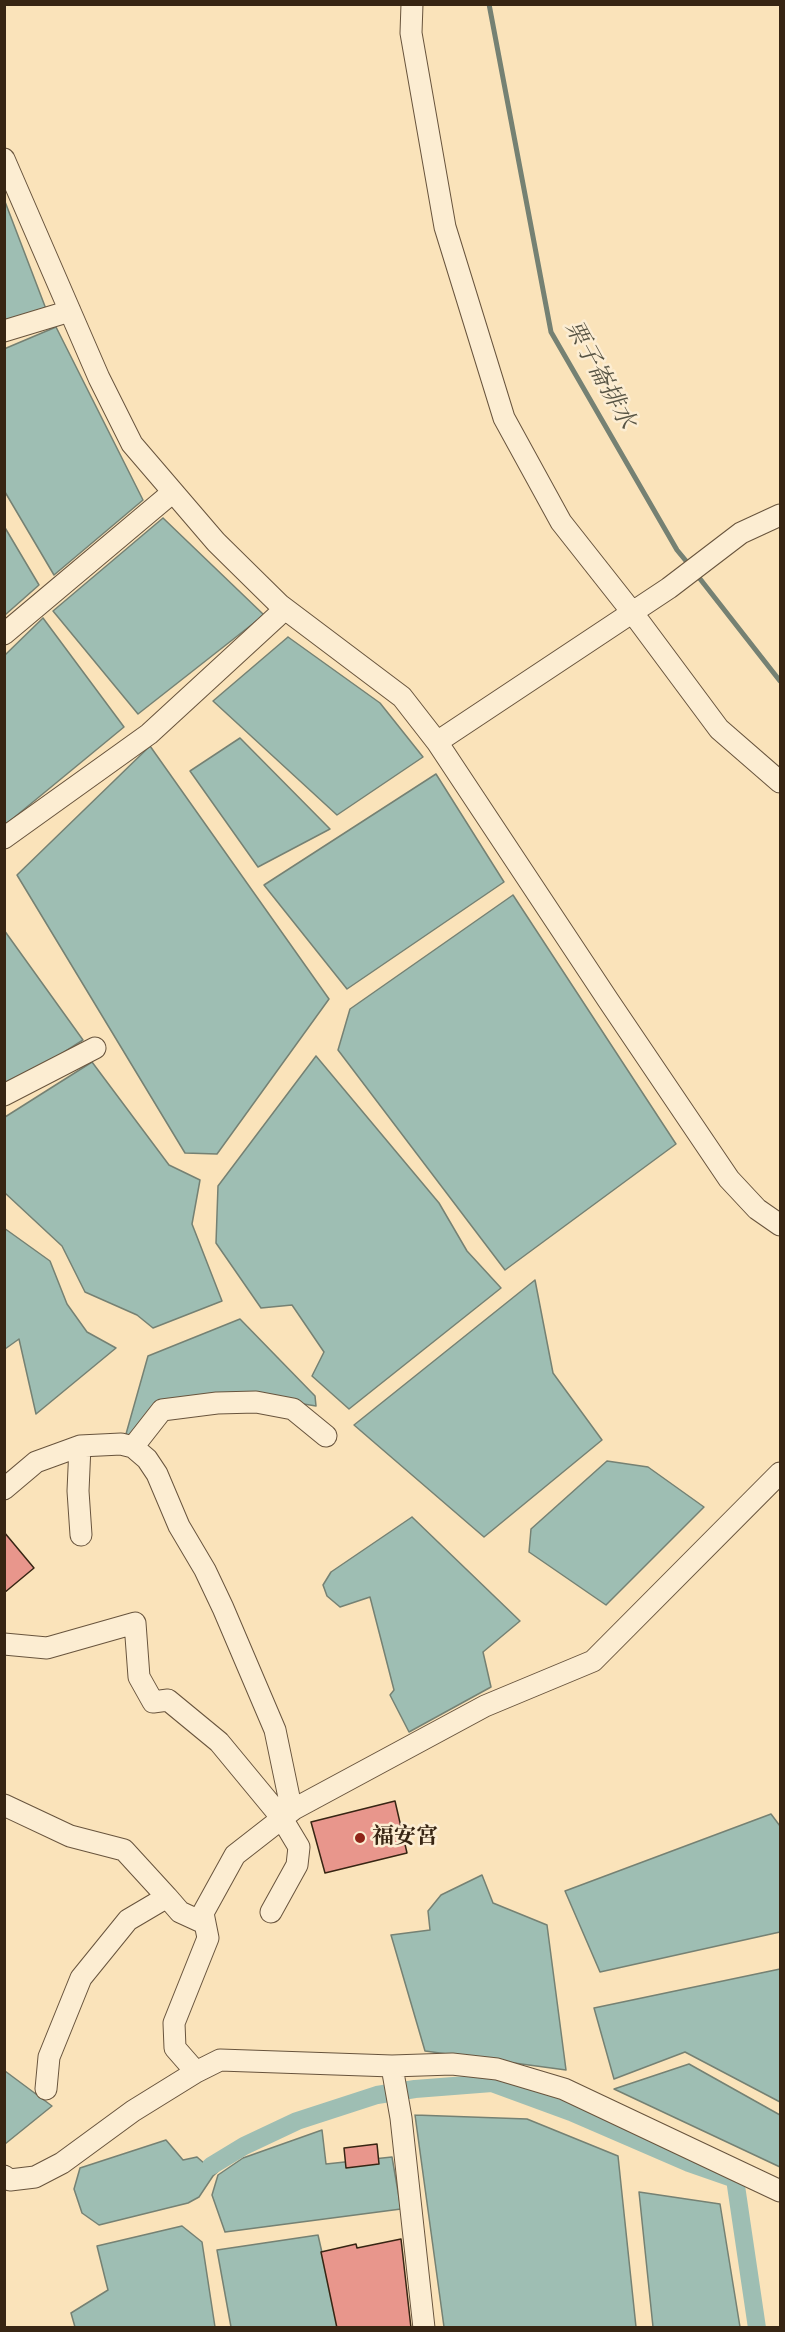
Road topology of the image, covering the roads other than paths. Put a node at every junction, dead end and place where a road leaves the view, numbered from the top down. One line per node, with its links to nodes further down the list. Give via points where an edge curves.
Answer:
1 (412, 4): 8 (street, via 411,33 445,227 504,418 561,522)
2 (4, 159): 3 (street)
3 (70, 311): 4 (street); 5 (street, via 132,444)
4 (4, 331)
5 (173, 492): 7 (street, via 216,542); 9 (street)
6 (780, 515): 8 (street, via 741,533)
7 (285, 609): 10 (street, via 402,697); 12 (street, via 149,734)
8 (632, 612): 10 (street); 11 (street, via 719,729)
9 (4, 634)
10 (437, 742): 15 (street, via 729,1179 756,1209)
11 (780, 782)
12 (4, 838)
13 (95, 1048): 14 (street)
14 (4, 1095)
15 (780, 1225)
16 (326, 1436): 18 (street, via 293,1409 256,1402 217,1403 162,1410)
17 (80, 1446): 18 (street); 20 (street, via 36,1462); 21 (street)
18 (133, 1447): 24 (street, via 157,1474 179,1526 223,1608 275,1730 290,1802)
19 (780, 1473): 24 (street, via 593,1661 484,1706)
20 (4, 1489)
21 (81, 1534)
22 (4, 1644): 24 (street, via 47,1648 135,1623 139,1677 153,1702 168,1700 219,1742)
23 (4, 1805): 25 (street, via 70,1836 124,1851)
24 (288, 1813): 26 (street, via 299,1847 297,1865); 27 (street, via 235,1855 203,1913)
25 (166, 1897): 27 (street, via 180,1912); 30 (street, via 128,1920 81,1978 49,2057)
26 (271, 1912)
27 (204, 1923): 29 (street, via 204,1952 174,2023 175,2048)
28 (392, 2067): 33 (street)
29 (196, 2072): 31 (street, via 133,2111 62,2163 35,2177 10,2180); 32 (street, via 220,2060 452,2064 497,2069 564,2089)
30 (46, 2089)
31 (4, 2176)
32 (780, 2191)
33 (424, 2328)

